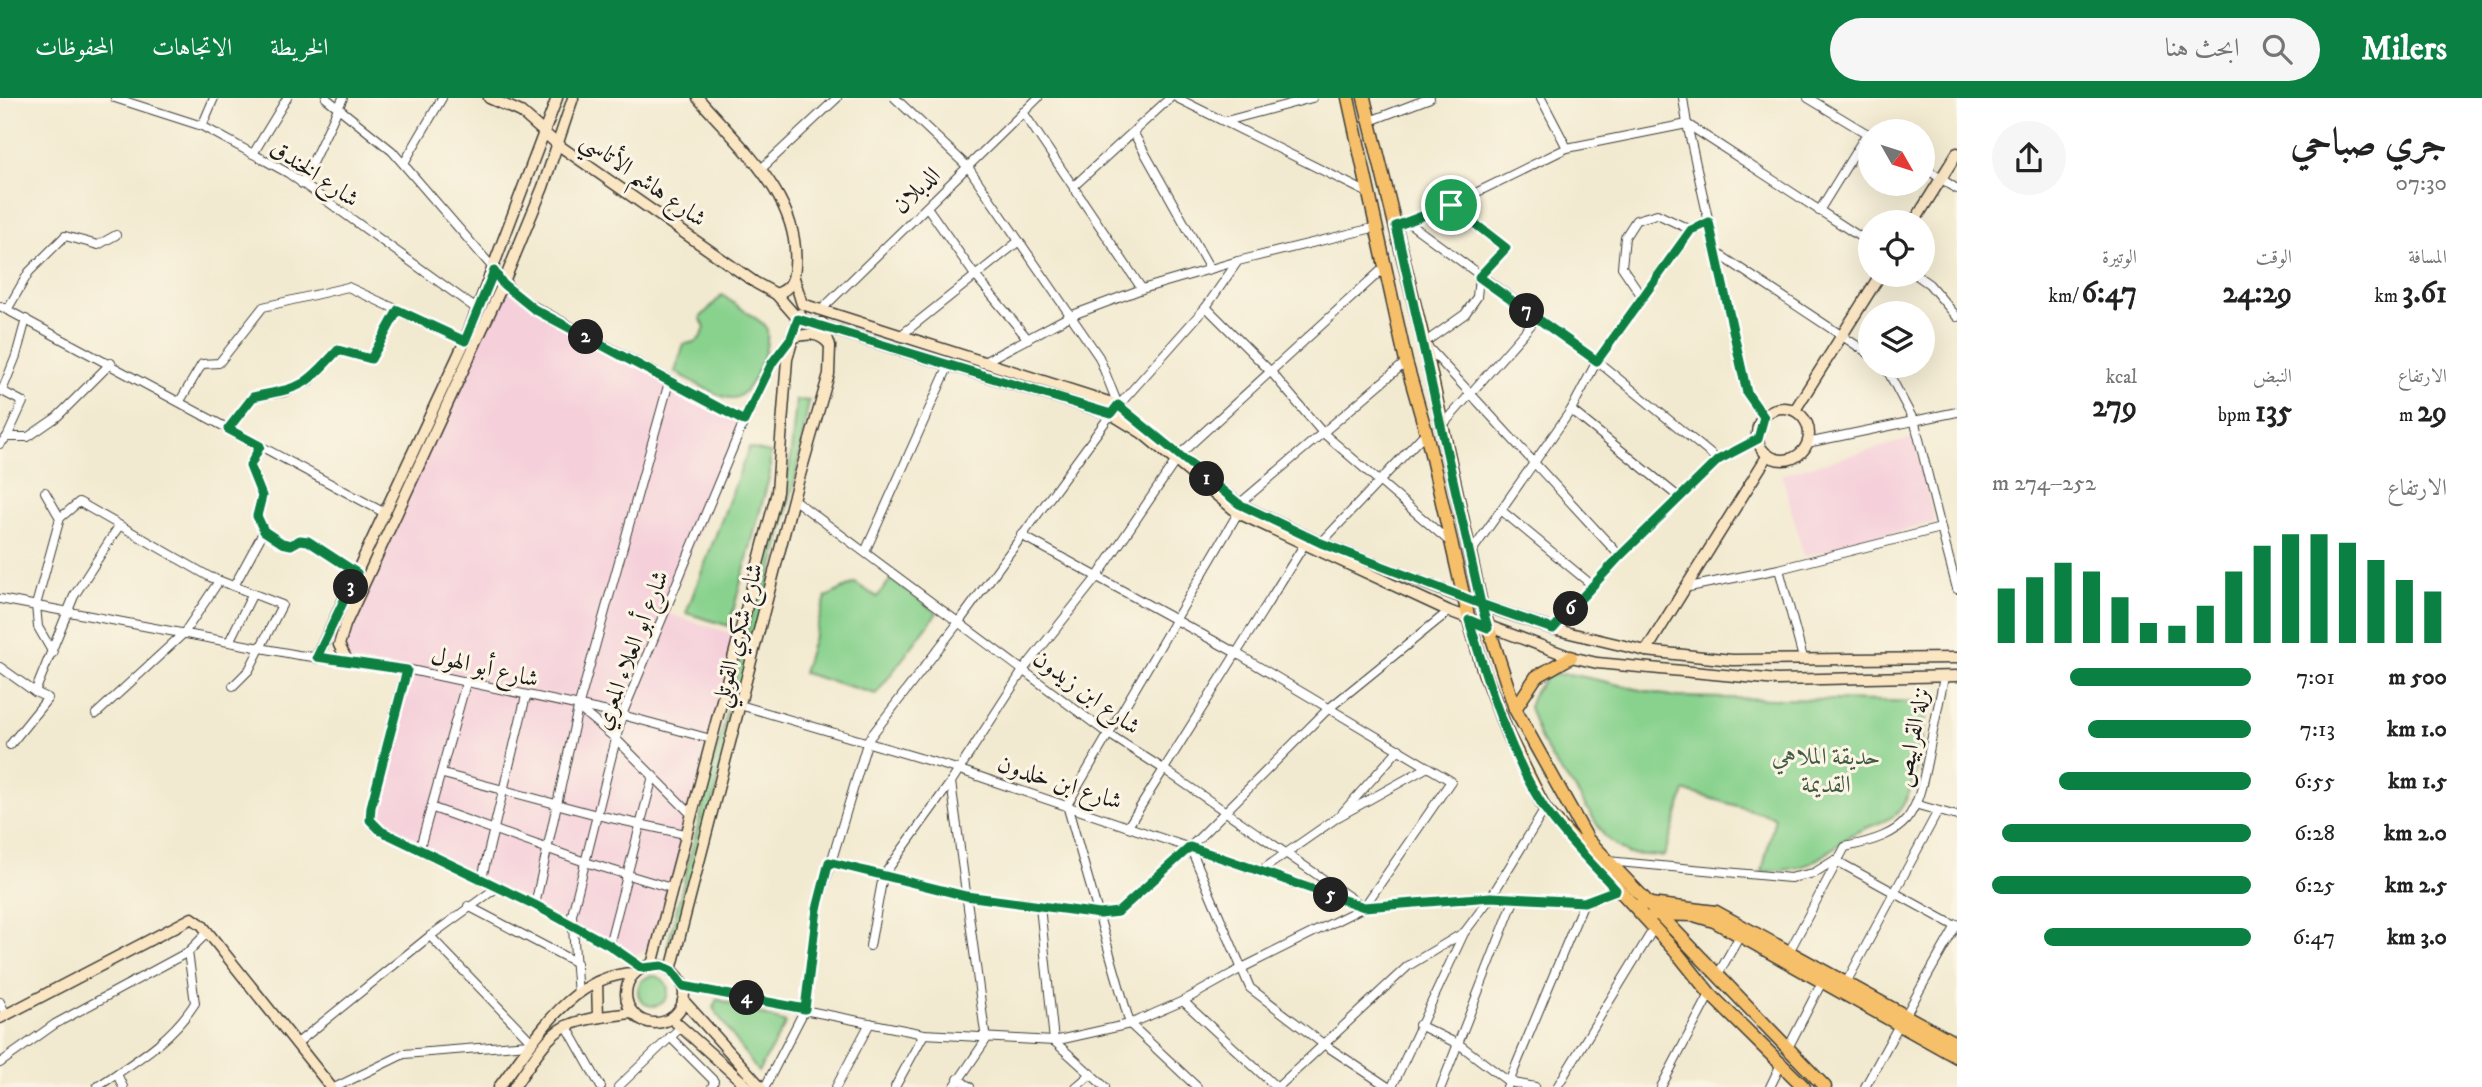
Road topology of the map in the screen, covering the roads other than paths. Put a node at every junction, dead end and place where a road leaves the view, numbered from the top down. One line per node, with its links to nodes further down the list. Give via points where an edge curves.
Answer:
1 (115, 98): 23 (street, شارع الخندق)
2 (214, 98): 29 (street)
3 (287, 98): 37 (street)
4 (326, 98): 24 (street)
5 (343, 98): 24 (street)
6 (442, 98): 38 (street)
7 (489, 98): 31 (main road, شارع هاشم الأتاسي, via 521,112)
8 (558, 98): 31 (main road)
9 (573, 98): 33 (main road)
10 (698, 98): 40 (main road)
11 (837, 98): 40 (street)
12 (895, 98): 39 (street)
13 (1038, 98): 25 (street, الدبلان)
14 (1170, 98): 32 (street)
15 (1177, 98): 26 (street)
16 (1312, 98): 26 (street)
17 (1348, 98): 46 (main road)
18 (1364, 98): 27 (main road)
19 (1430, 98): 27 (street)
20 (1541, 98): 34 (street)
21 (1683, 98): 28 (street)
22 (1808, 98): 30 (street)
23 (141, 102): 29 (street, شارع الخندق)
24 (338, 108): 38 (street); 43 (street)
25 (1023, 112): 39 (street, الدبلان); 44 (street)
26 (1226, 121): 46 (street)
27 (1370, 121): 52 (main road)
28 (1688, 124): 34 (street); 50 (street); 51 (street)
29 (202, 126): 37 (street, شارع الخندق)
30 (1858, 128)
31 (546, 131): 33 (main road, شارع هاشم الأتاسي); 62 (main road)
32 (1133, 132): 44 (street); 61 (street)
33 (557, 144): 66 (main road); 70 (main road, شارع هاشم الأتاسي)
34 (1567, 148): 47 (street)
35 (1858, 151): 50 (street)
36 (1957, 153): 42 (main road)
37 (253, 154): 43 (street, شارع الخندق)
38 (404, 163): 62 (street)
39 (968, 167): 48 (street, الدبلان); 57 (street)
40 (760, 170): 65 (main road, via 788,213 796,244)
41 (1936, 175): 42 (street)
42 (1942, 178): 45 (street); 49 (main road)
43 (302, 184): 76 (street, شارع الخندق)
44 (1075, 186): 69 (street)
45 (1957, 189)
46 (1370, 194): 53 (main road)
47 (1451, 205): 52 (street); 64 (street, via 1506,248)
48 (927, 207): 63 (street); 77 (street, الدبلان)
49 (1922, 210)
50 (1819, 211): 56 (street)
51 (1709, 222): 54 (street); 58 (street)
52 (1402, 224): 64 (street); 89 (main road)
53 (1377, 227): 59 (street); 60 (main road)
54 (1691, 230): 71 (street); 71 (street, via 1657,215 1636,220 1625,237 1622,267)
55 (116, 234): 74 (street, via 98,245 65,236 29,272)
56 (1858, 236)
57 (1019, 240): 63 (street); 78 (street)
58 (1714, 251): 84 (street); 107 (street, via 1747,393)
59 (1238, 261): 61 (street); 73 (street)
60 (1386, 266): 93 (main road); 97 (street)
61 (1210, 269): 69 (street)
62 (494, 271): 66 (street); 76 (main road)
63 (974, 274): 85 (street); 87 (street)
64 (1479, 277): 80 (street); 89 (street, via 1477,297 1465,314)
65 (794, 278): 70 (main road, via 788,289); 72 (main road)
66 (503, 284): 99 (street, via 534,309); 171 (main road, via 345,625 339,645)
67 (1872, 287): 84 (main road)
68 (1932, 287): 79 (street)
69 (1142, 289): 78 (street)
70 (776, 294): 82 (main road, شارع هاشم الأتاسي)
71 (1643, 298): 92 (street)
72 (802, 304): 77 (main road); 82 (main road, شارع شكري القوتلي)
73 (1206, 307): 97 (street); 103 (street)
74 (4, 308): 81 (street)
75 (398, 310): 88 (street); 102 (street, via 348,287 263,307 219,363 202,364); 111 (street, via 371,359 338,350 308,382 285,392 253,397)
76 (478, 310): 88 (main road)
77 (821, 310): 83 (main road, شارع شكري القوتلي); 85 (main road)
78 (1070, 316): 87 (street); 103 (street, via 1099,357)
79 (1957, 317)
80 (1537, 318): 92 (street); 101 (street)
81 (26, 319): 94 (street); 100 (street)
82 (798, 319): 83 (main road); 86 (main road, شارع شكري القوتلي)
83 (823, 326): 91 (main road, شارع شكري القوتلي); 96 (main road)
84 (1843, 334): 90 (street); 105 (main road)
85 (900, 336): 95 (main road)
86 (791, 338): 91 (main road, via 819,335); 108 (street, شارع أبو العلاء المعري, via 772,363); 189 (main road, شارع شكري القوتلي, via 777,492)
87 (1028, 339): 95 (street)
88 (465, 341): 129 (main road)
89 (1424, 343): 101 (street); 110 (main road)
90 (1858, 345)
91 (830, 346): 126 (main road, شارع شكري القوتلي, via 829,374)
92 (1597, 361): 104 (street); 121 (street)
93 (1406, 362): 112 (street); 113 (main road)
94 (111, 363): 102 (street); 114 (street, via 57,417 28,437)
95 (982, 363): 103 (main road)
96 (949, 365): 103 (main road); 138 (street)
97 (1272, 373): 112 (street); 120 (street)
98 (1891, 378): 109 (street)
99 (669, 382): 108 (street); 182 (street)
100 (1, 390): 114 (street, via 23,402)
101 (1472, 393): 110 (street); 122 (street)
102 (180, 401): 111 (street)
103 (1114, 409): 120 (main road); 134 (street)
104 (1571, 410): 122 (street); 125 (street)
105 (1794, 411): 107 (main road, via 1778,408); 116 (main road, via 1808,428)
106 (1957, 412): 109 (street)
107 (1764, 417): 115 (main road)
108 (744, 421): 186 (street, شارع أبو العلاء المعري)
109 (1915, 423): 116 (street); 132 (street)
110 (1442, 426): 139 (main road)
111 (228, 429): 118 (street)
112 (1322, 432): 123 (street); 127 (street)
113 (1426, 432): 123 (street); 137 (main road)
114 (7, 438): 117 (street)
115 (1758, 439): 119 (main road); 121 (street)
116 (1807, 443): 119 (main road, via 1790,459)
117 (0, 444)
118 (260, 446): 129 (street); 133 (street, via 250,466 262,496 257,516)
119 (1768, 455): 147 (main road)
120 (1176, 459): 127 (main road); 143 (street)
121 (1718, 460): 125 (street)
122 (1534, 463): 128 (street); 140 (street)
123 (1379, 484): 135 (street); 137 (street)
124 (46, 492): 130 (street)
125 (1679, 498): 140 (street)
126 (793, 499): 138 (street, شارع ابن زيدون); 181 (main road, شارع شكري القوتلي)
127 (1238, 508): 135 (main road); 136 (main road); 157 (street)
128 (1502, 511): 139 (street); 145 (street)
129 (383, 512): 142 (main road)
130 (60, 518): 131 (street, via 79,502); 153 (street)
131 (119, 526): 144 (street); 154 (street)
132 (1941, 528): 141 (street); 148 (street)
133 (264, 531): 142 (street, via 282,543 308,541); 146 (street)
134 (1021, 535): 143 (street); 158 (street)
135 (1321, 543): 151 (main road)
136 (1304, 545): 155 (main road); 166 (street)
137 (1454, 545): 151 (main road)
138 (865, 552): 158 (street, شارع ابن زيدون)
139 (1471, 554): 152 (main road)
140 (1620, 556): 145 (street)
141 (1779, 569): 147 (street); 169 (street)
142 (357, 573): 167 (main road)
143 (1097, 577): 157 (street); 173 (street)
144 (219, 581): 146 (street); 161 (street)
145 (1592, 585): 160 (street)
146 (234, 586): 149 (street)
147 (1684, 587): 164 (main road)
148 (1957, 589)
149 (253, 593): 162 (street); 163 (street, via 282,605)
150 (0, 599): 153 (street, شارع أبو الهول)
151 (1465, 599): 152 (main road); 156 (main road)
152 (1481, 604): 159 (main road); 160 (main road)
153 (36, 606): 154 (street, شارع أبو الهول); 165 (street, via 38,627)
154 (66, 611): 161 (street, شارع أبو الهول); 165 (street)
155 (1449, 611): 156 (main road); 184 (street)
156 (1469, 620): 159 (main road); 204 (main road, via 1508,735)
157 (1174, 621): 166 (street); 187 (street)
158 (959, 622): 173 (street, شارع ابن زيدون); 190 (street)
159 (1488, 628): 168 (main road); 183 (main road)
160 (1553, 629): 164 (main road)
161 (184, 634): 162 (street, شارع أبو الهول); 185 (street)
162 (229, 642): 163 (street, شارع أبو الهول)
163 (260, 648): 167 (street, شارع أبو الهول); 178 (street, via 250,670)
164 (1646, 651): 169 (main road, via 1732,660)
165 (52, 653): 179 (street)
166 (1237, 653): 184 (street); 194 (street)
167 (317, 657): 171 (street, شارع أبو الهول)
168 (1571, 657): 176 (main road, via 1777,680); 183 (main road, via 1536,677)
169 (1803, 658): 170 (main road)
170 (1957, 658)
171 (347, 660): 174 (street, شارع أبو الهول)
172 (0, 667): 179 (street)
173 (1024, 669): 187 (street, شارع ابن زيدون); 195 (street)
174 (407, 670): 177 (street, شارع أبو الهول); 217 (street, via 370,820 381,831)
175 (1957, 676): 176 (main road)
176 (1944, 677): 202 (street, نزلة القرابيص)
177 (466, 682): 180 (street, شارع أبو الهول); 196 (street)
178 (233, 685)
179 (35, 692): 191 (street, via 48,698)
180 (526, 696): 182 (street, شارع أبو الهول); 199 (street)
181 (740, 705): 190 (street, شارع ابن خلدون); 258 (main road, شارع شكري القوتلي)
182 (578, 708): 186 (street, شارع أبو الهول); 188 (street); 200 (street)
183 (1515, 709): 219 (main road, via 1588,839)
184 (1327, 710): 192 (street); 205 (street)
185 (96, 714)
186 (622, 715): 188 (street, شارع أبو العلاء المعري); 189 (street, شارع أبو الهول)
187 (1107, 733): 194 (street, شارع ابن زيدون); 201 (street)
188 (616, 739): 197 (street); 208 (street, شارع أبو العلاء المعري)
189 (711, 739): 207 (main road, شارع شكري القوتلي)
190 (868, 740): 195 (street, شارع ابن خلدون); 222 (street)
191 (10, 745)
192 (1399, 749): 193 (street); 210 (street)
193 (1428, 767): 210 (street); 240 (street, via 1451,781)
194 (1162, 768): 205 (street, شارع ابن زيدون); 212 (street)
195 (957, 769): 198 (street); 201 (street, شارع ابن خلدون)
196 (443, 774): 199 (street); 203 (street)
197 (653, 776): 207 (street); 211 (street)
198 (950, 782): 225 (street); 231 (street)
199 (504, 790): 200 (street); 213 (street)
200 (557, 804): 208 (street); 215 (street)
201 (1066, 805): 212 (street, شارع ابن خلدون); 241 (street)
202 (1918, 805): 206 (street); 220 (street, via 1902,825 1874,841 1845,847)
203 (433, 808): 213 (street); 217 (street)
204 (1545, 809): 229 (main road); 232 (street)
205 (1224, 811): 216 (street); 218 (street, شارع ابن زيدون)
206 (1938, 811): 209 (street); 230 (street)
207 (691, 814): 214 (main road, شارع شكري القوتلي)
208 (597, 815): 211 (street); 221 (street, شارع أبو العلاء المعري)
209 (1957, 816)
210 (1338, 817): 218 (street)
211 (641, 825): 214 (street); 224 (street)
212 (1129, 825): 216 (street, شارع ابن خلدون)
213 (495, 828): 215 (street); 226 (street)
214 (685, 834): 228 (main road, شارع شكري القوتلي)
215 (548, 846): 221 (street); 237 (street)
216 (1190, 847): 223 (street, شارع ابن خلدون); 241 (street, via 1118,912); 256 (street)
217 (420, 848): 226 (street)
218 (1287, 852): 223 (street); 240 (street, شارع ابن زيدون)
219 (1607, 860): 220 (street, via 1790,878 1814,873); 235 (main road)
220 (1835, 860): 230 (street); 253 (street)
221 (585, 862): 224 (street); 244 (street, شارع أبو العلاء المعري)
222 (829, 862): 225 (street); 269 (street, via 817,909)
223 (1262, 870): 240 (street, شارع ابن خلدون)
224 (628, 875): 228 (street); 251 (street)
225 (883, 876): 231 (street); 252 (street)
226 (482, 878): 227 (street)
227 (499, 886): 237 (street); 238 (street)
228 (671, 888): 257 (main road, شارع شكري القوتلي)
229 (1616, 890): 234 (street); 236 (main road)
230 (1896, 893): 245 (street); 262 (street)
231 (966, 896): 239 (street); 282 (street)
232 (1491, 897): 233 (street); 240 (street); 248 (street)
233 (1515, 898): 234 (street); 288 (street)
234 (1584, 902): 296 (street)
235 (1647, 902): 236 (main road); 242 (main road); 253 (main road, via 1716,912)
236 (1632, 903): 243 (main road)
237 (535, 905): 244 (street)
238 (468, 906): 250 (street); 255 (street)
239 (1040, 906): 241 (street); 283 (street)
240 (1364, 907): 256 (street)
241 (1100, 914): 276 (street)
242 (1656, 914): 243 (main road); 249 (main road, via 1694,915); 259 (main road)
243 (1643, 916): 246 (main road)
244 (571, 924): 251 (street); 255 (street, شارع أبو العلاء المعري)
245 (1956, 926): 274 (street)
246 (1654, 928): 264 (main road); 317 (street)
247 (207, 933): 254 (street); 271 (main road, via 192,918); 285 (main road)
248 (1464, 933): 278 (street); 286 (street, via 1408,966)
249 (1741, 934): 259 (street); 261 (main road)
250 (430, 936): 284 (street); 285 (street)
251 (609, 945): 257 (street)
252 (870, 946)
253 (1790, 950): 262 (main road)
254 (188, 952): 292 (street, via 55,1024); 293 (street, via 195,1003 160,1045)
255 (578, 963): 265 (street, شارع أبو العلاء المعري)
256 (1242, 968): 267 (street); 286 (street, via 1250,988)
257 (643, 969): 258 (main road); 260 (main road); 270 (main road, via 625,992)
258 (671, 970): 263 (main road)
259 (1717, 976): 289 (main road)
260 (597, 982): 265 (main road); 272 (main road)
261 (1822, 982): 274 (main road); 289 (street)
262 (1846, 983): 274 (main road)
263 (683, 986): 266 (main road); 269 (street)
264 (1710, 993): 291 (main road); 318 (street)
265 (578, 995): 284 (main road)
266 (683, 1000): 273 (main road); 306 (main road)
267 (1183, 1001): 276 (street); 313 (street)
268 (0, 1002): 271 (street)
269 (805, 1009): 275 (street); 306 (street)
270 (632, 1013): 272 (main road); 273 (main road, via 650,1023)
271 (3, 1017)
272 (598, 1017): 277 (main road)
273 (671, 1018): 279 (main road)
274 (1902, 1021): 287 (main road); 290 (main road); 322 (street)
275 (870, 1023): 280 (street); 307 (street)
276 (1130, 1024): 283 (street); 312 (street)
277 (566, 1025): 301 (main road, via 545,1039); 302 (street)
278 (1419, 1025): 288 (street); 314 (street)
279 (681, 1027): 281 (street); 305 (main road)
280 (924, 1034): 282 (street); 308 (street)
281 (670, 1037): 303 (street); 304 (street, via 714,1081)
282 (986, 1040): 283 (street); 295 (street)
283 (1054, 1041): 294 (street)
284 (530, 1042): 299 (street, via 404,1054); 300 (main road)
285 (296, 1044): 299 (main road)
286 (1322, 1044): 313 (street); 314 (street)
287 (1957, 1044)
288 (1460, 1045): 296 (street); 315 (street)
289 (1788, 1048): 321 (main road)
290 (1957, 1056)
291 (1782, 1062): 319 (street); 320 (main road)
292 (0, 1063)
293 (117, 1074): 297 (street); 298 (street)
294 (1091, 1074): 310 (street); 311 (street)
295 (956, 1083): 309 (street)
296 (1508, 1084): 316 (street)
297 (97, 1087)
298 (123, 1087)
299 (334, 1087)
300 (499, 1087)
301 (514, 1087)
302 (601, 1087)
303 (618, 1087)
304 (712, 1087)
305 (748, 1087)
306 (763, 1087)
307 (836, 1087)
308 (895, 1087)
309 (970, 1087)
310 (1076, 1087)
311 (1105, 1087)
312 (1197, 1087)
313 (1277, 1087)
314 (1390, 1087)
315 (1441, 1087)
316 (1535, 1087)
317 (1557, 1087)
318 (1661, 1087)
319 (1770, 1087)
320 (1804, 1087)
321 (1825, 1087)
322 (1865, 1087)

